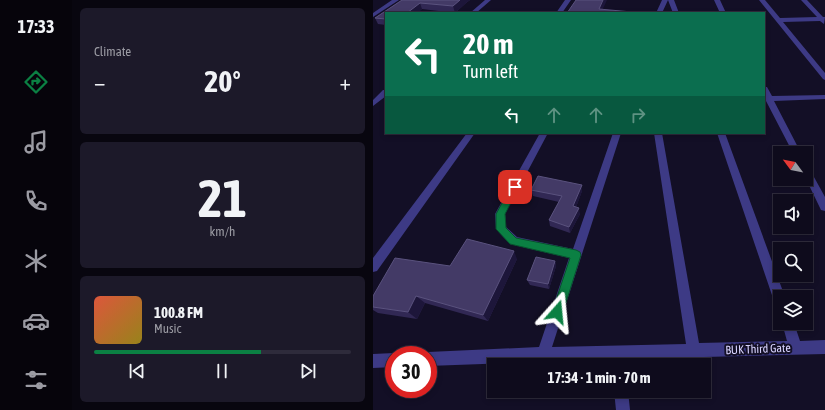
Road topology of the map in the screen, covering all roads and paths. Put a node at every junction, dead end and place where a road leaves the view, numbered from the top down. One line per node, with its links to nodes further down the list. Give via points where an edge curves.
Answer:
1 (396, 0): 14 (street)
2 (488, 0): 9 (street)
3 (568, 0): 10 (street)
4 (665, 0): 11 (street)
5 (671, 0): 12 (street)
6 (717, 0): 13 (street)
7 (762, 0): 15 (street)
8 (804, 0): 16 (street)
9 (474, 12)
10 (560, 12)
11 (659, 12)
12 (676, 12)
13 (723, 12)
14 (373, 15)
15 (779, 20): 16 (street); 17 (street)
16 (824, 20)
17 (825, 78)
18 (385, 93): 21 (street)
19 (825, 97): 20 (street)
20 (766, 98): 27 (street)
21 (373, 104)
22 (470, 134): 31 (street)
23 (543, 134): 30 (street, via 500,214 501,229 513,241)
24 (617, 134): 30 (street)
25 (658, 134): 36 (street)
26 (721, 134): 32 (street)
27 (793, 146)
28 (813, 184): 29 (street)
29 (825, 207)
30 (576, 255): 37 (street)
31 (373, 267)
32 (776, 290)
33 (790, 330): 35 (street)
34 (825, 347): 35 (street, BUK Third Gate)
35 (796, 348): 36 (street, BUK Third Gate)
36 (694, 351): 39 (street, BUK Third Gate)
37 (543, 354): 38 (street, BUK Third Gate); 40 (street, BUK Third Gate)
38 (603, 358)
39 (628, 358)
40 (437, 359)
41 (385, 360): 42 (street)
42 (373, 361)
43 (622, 398): 44 (street)
44 (623, 410)

